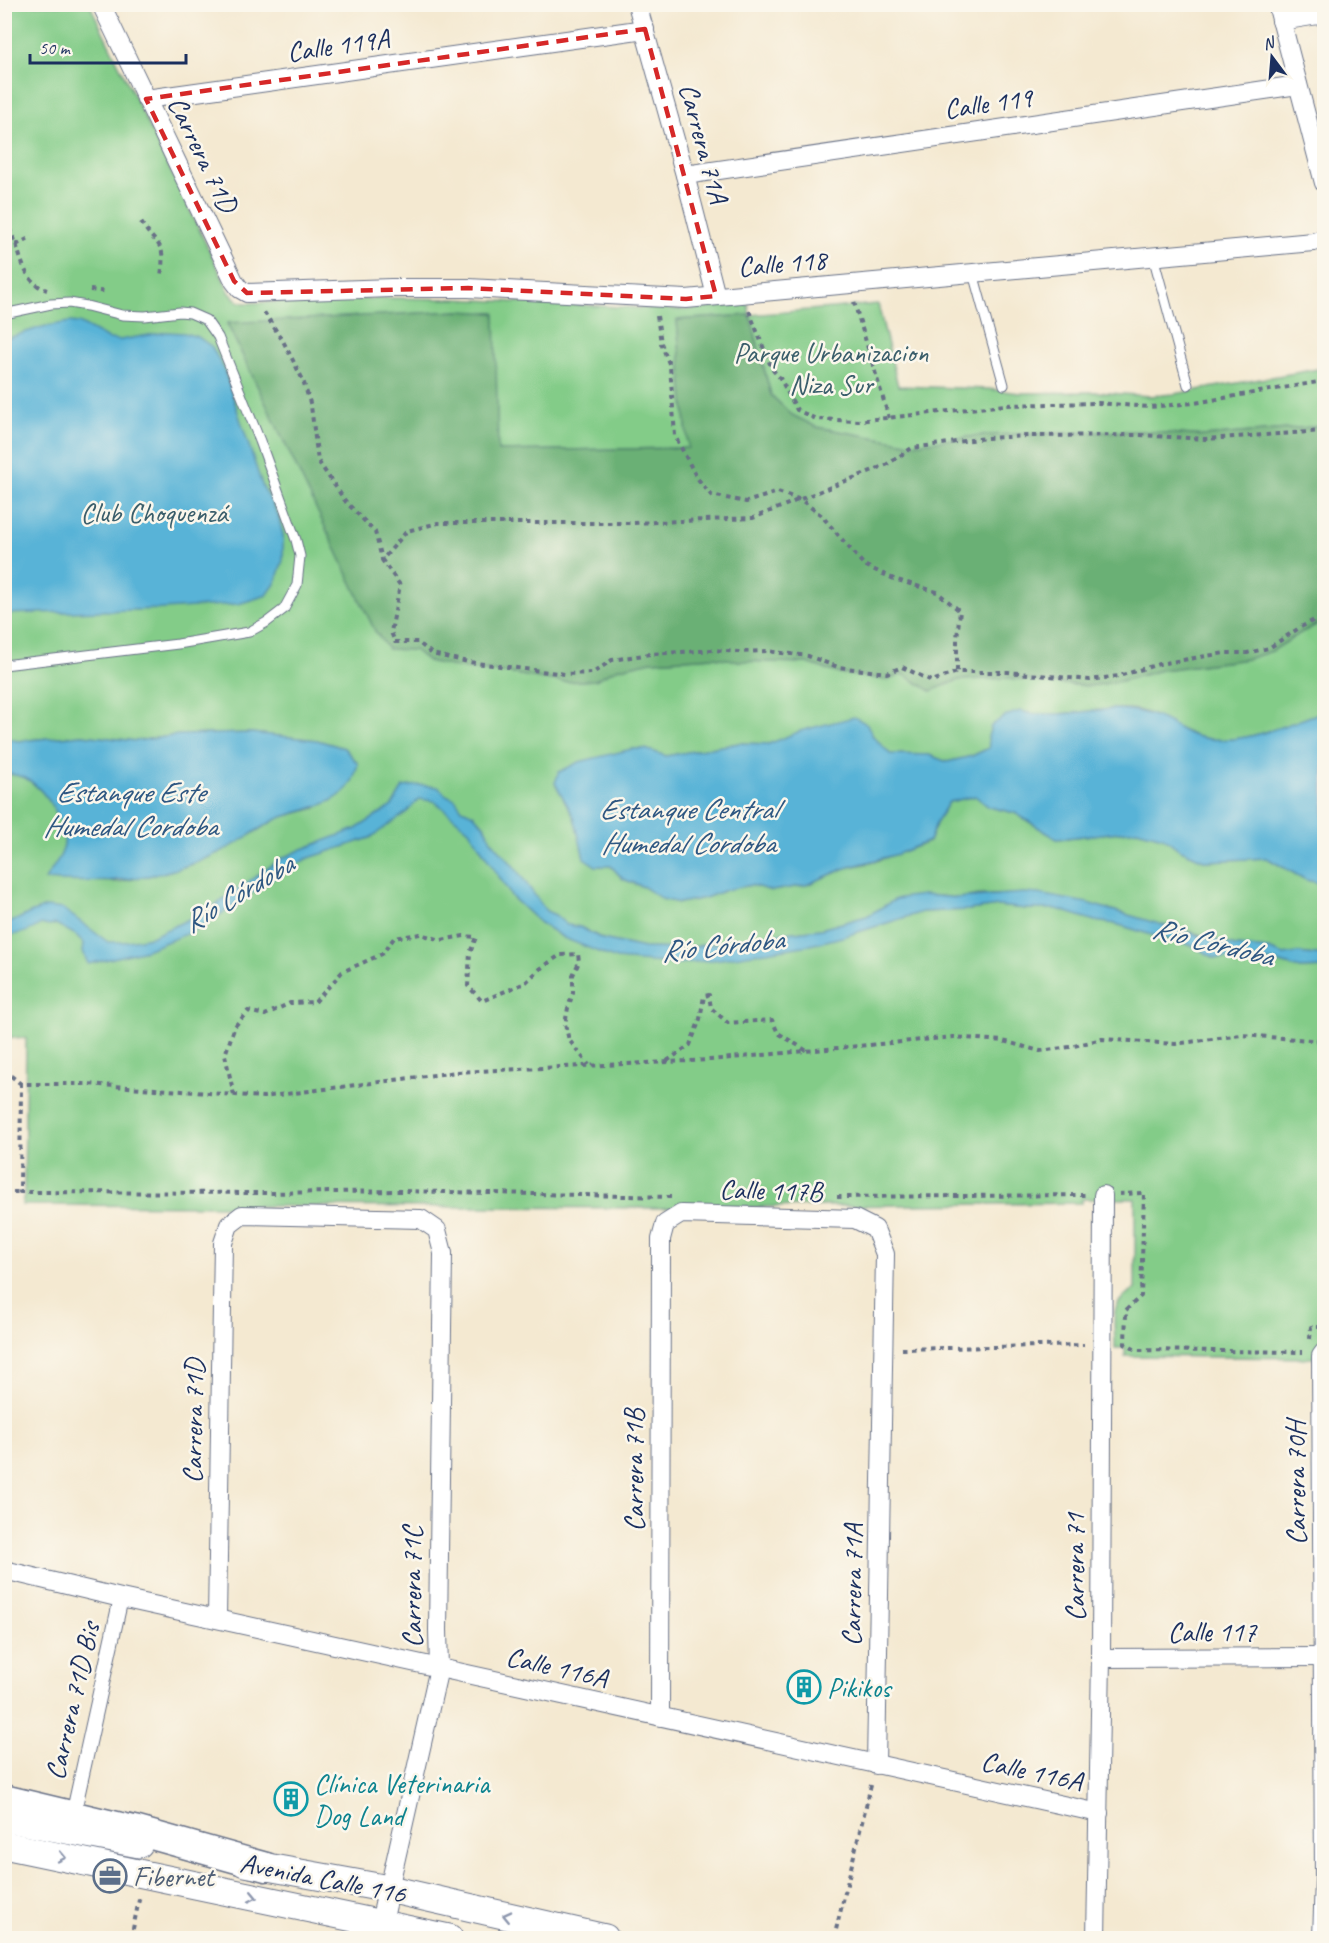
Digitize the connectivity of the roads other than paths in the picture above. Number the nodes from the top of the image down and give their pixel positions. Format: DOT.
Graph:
graph roads {
  1 [pos="101,4"];
  2 [pos="637,4"];
  3 [pos="1279,13"];
  4 [pos="1324,14"];
  5 [pos="645,29"];
  6 [pos="1298,85"];
  7 [pos="146,99"];
  8 [pos="685,175"];
  9 [pos="1324,183"];
  10 [pos="1324,239"];
  11 [pos="1153,256"];
  12 [pos="973,273"];
  13 [pos="244,292"];
  14 [pos="716,296"];
  15 [pos="4,315"];
  16 [pos="1004,385"];
  17 [pos="1188,385"];
  18 [pos="4,665"];
  19 [pos="1103,1196"];
  20 [pos="665,1224"];
  21 [pos="875,1229"];
  22 [pos="437,1230"];
  23 [pos="1324,1352"];
  24 [pos="4,1570"];
  25 [pos="121,1598"];
  26 [pos="217,1619"];
  27 [pos="1323,1657"];
  28 [pos="1101,1658"];
  29 [pos="439,1668"];
  30 [pos="660,1717"];
  31 [pos="876,1765"];
  32 [pos="4,1799"];
  33 [pos="1099,1814"];
  34 [pos="73,1815"];
  35 [pos="4,1818"];
  36 [pos="4,1845"];
  37 [pos="266,1867"];
  38 [pos="1324,1878"];
  39 [pos="389,1889"];
  40 [pos="380,1931"];
  41 [pos="449,1938"];
  42 [pos="605,1938"];
  43 [pos="1096,1938"];
  44 [pos="1322,1938"];
  1 -- 7 [label="street, Carrera 71D"];
  2 -- 5 [label="street, Carrera 71A"];
  3 -- 4 [label="street"];
  3 -- 6 [label="street"];
  5 -- 7 [label="street, Calle 119A"];
  5 -- 8 [label="street, Carrera 71A"];
  6 -- 8 [label="street, Calle 119"];
  6 -- 9 [label="street"];
  7 -- 13 [label="street, Carrera 71D"];
  8 -- 14 [label="street, Carrera 71A"];
  10 -- 11 [label="street, Calle 118"];
  11 -- 12 [label="street, Calle 118"];
  11 -- 17 [label="lane"];
  12 -- 14 [label="street, Calle 118"];
  12 -- 16 [label="lane"];
  13 -- 14 [label="street, Calle 118"];
  15 -- 18 [label="lane"];
  19 -- 28 [label="street, Carrera 71"];
  20 -- 21 [label="street, Calle 117B"];
  20 -- 30 [label="street, Carrera 71B"];
  21 -- 31 [label="street, Carrera 71A"];
  22 -- 26 [label="street, Carrera 71D"];
  22 -- 29 [label="street, Carrera 71C"];
  23 -- 27 [label="street, Carrera 70H"];
  24 -- 25 [label="street, Calle 116A"];
  25 -- 26 [label="street, Calle 116A"];
  25 -- 34 [label="street, Carrera 71D Bis"];
  26 -- 29 [label="street, Calle 116A"];
  27 -- 28 [label="street, Calle 117"];
  27 -- 38 [label="street, Carrera 70H"];
  28 -- 33 [label="street, Carrera 71"];
  29 -- 30 [label="street, Calle 116A"];
  29 -- 39 [label="street, Carrera 71C"];
  30 -- 31 [label="street, Calle 116A"];
  31 -- 33 [label="street, Calle 116A"];
  32 -- 34 [label="highway"];
  33 -- 43 [label="street, Carrera 71"];
  34 -- 37 [label="highway"];
  35 -- 37 [label="main road, Avenida Calle 116"];
  36 -- 40 [label="main road, Avenida Calle 116, one-way"];
  37 -- 39 [label="main road, Avenida Calle 116"];
  38 -- 44 [label="street, Carrera 70H"];
  39 -- 40 [label="street, Carrera 71C"];
  42 -- 39 [label="main road, Avenida Calle 116, one-way"];
  40 -- 41 [label="main road, Avenida Calle 116"];
}
